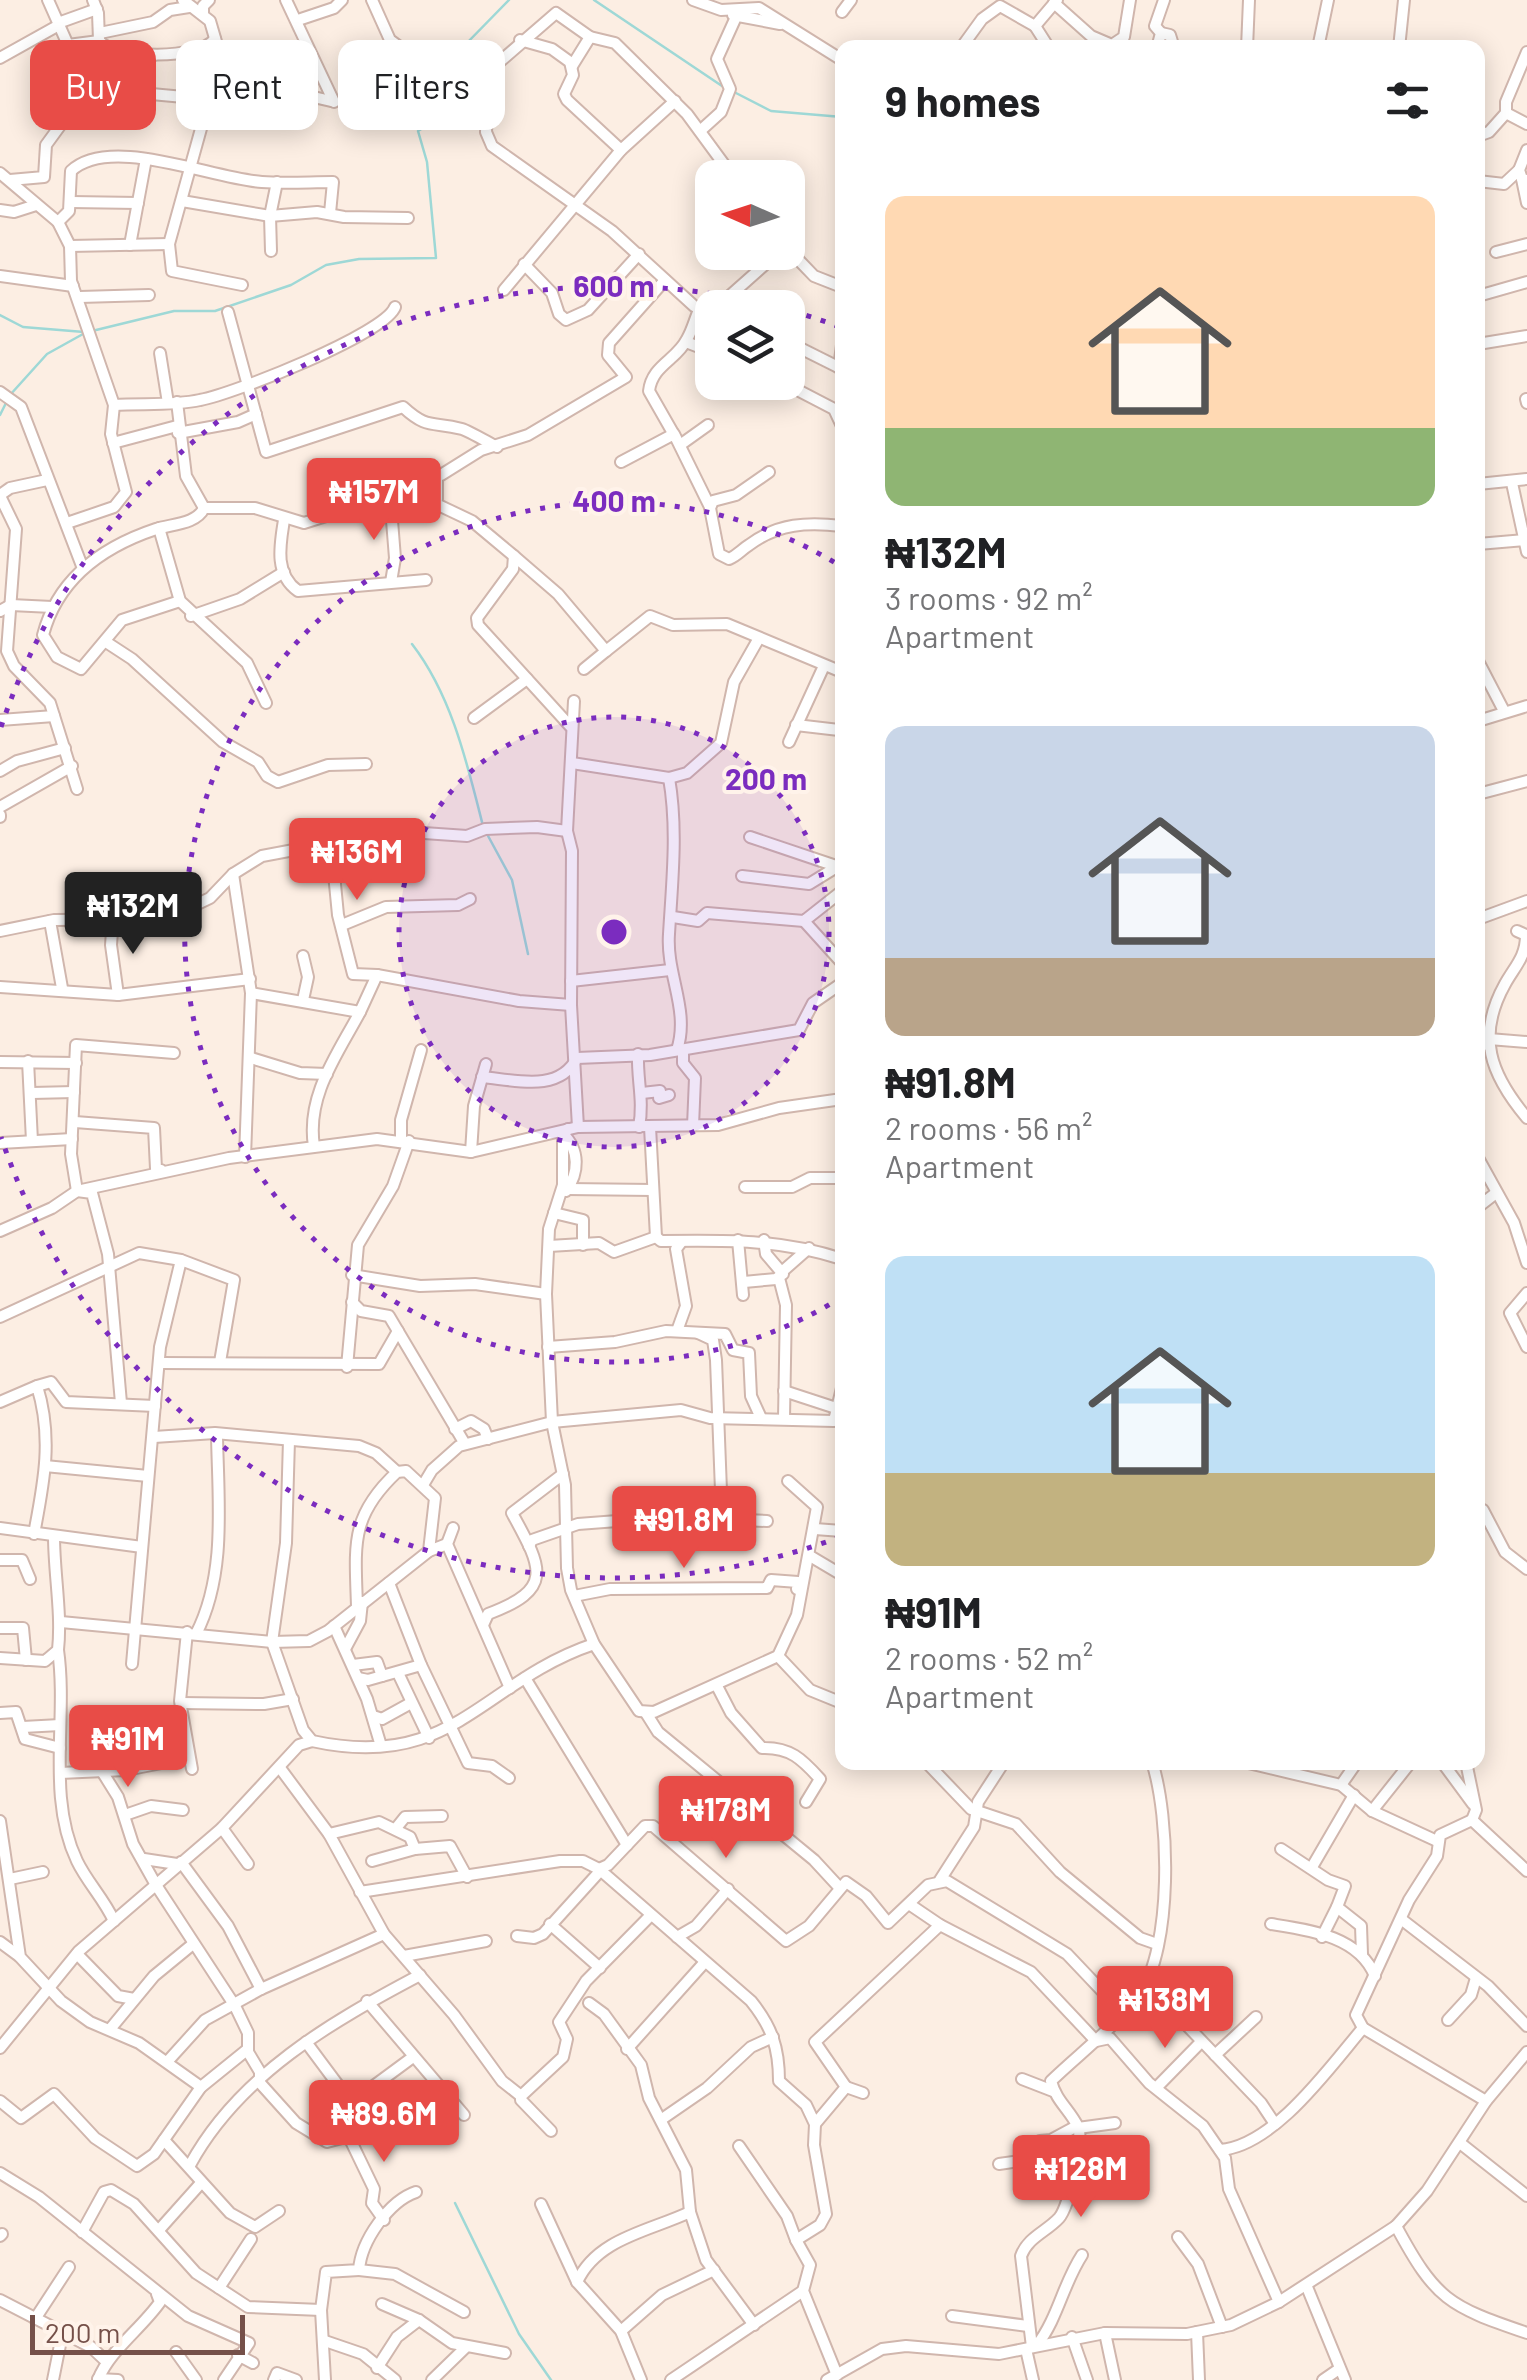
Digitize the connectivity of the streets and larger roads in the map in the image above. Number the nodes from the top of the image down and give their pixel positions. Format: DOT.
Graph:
graph roads {
  1 [pos="48,0"];
  2 [pos="209,0"];
  3 [pos="286,0"];
  4 [pos="342,0"];
  5 [pos="372,0"];
  6 [pos="693,0"];
  7 [pos="851,0"];
  8 [pos="1130,0"];
  9 [pos="1164,0"];
  10 [pos="1249,0"];
  11 [pos="1328,0"];
  12 [pos="1404,0"];
  13 [pos="1055,2"];
  14 [pos="95,3"];
  15 [pos="186,4"];
  16 [pos="762,4"];
  17 [pos="722,10"];
  18 [pos="842,12"];
  19 [pos="203,16"];
  20 [pos="736,17"];
  21 [pos="298,20"];
  22 [pos="58,24"];
  23 [pos="780,24"];
  24 [pos="1036,26"];
  25 [pos="1161,33"];
  26 [pos="100,37"];
  27 [pos="590,37"];
  28 [pos="215,39"];
  29 [pos="66,40"];
  30 [pos="88,40"];
  31 [pos="307,40"];
  32 [pos="390,40"];
  33 [pos="520,40"];
  34 [pos="967,40"];
  35 [pos="1044,40"];
  36 [pos="1100,40"];
  37 [pos="1120,40"];
  38 [pos="1159,40"];
  39 [pos="1172,40"];
  40 [pos="1247,40"];
  41 [pos="1320,40"];
  42 [pos="1401,40"];
  43 [pos="1527,52"];
  44 [pos="505,55"];
  45 [pos="835,56"];
  46 [pos="0,58"];
  47 [pos="572,66"];
  48 [pos="1525,66"];
  49 [pos="318,67"];
  50 [pos="318,98"];
  51 [pos="675,101"];
  52 [pos="1506,113"];
  53 [pos="1527,124"];
  54 [pos="57,130"];
  55 [pos="200,130"];
  56 [pos="488,130"];
  57 [pos="700,130"];
  58 [pos="1485,133"];
  59 [pos="622,150"];
  60 [pos="1527,150"];
  61 [pos="146,159"];
  62 [pos="721,160"];
  63 [pos="188,166"];
  64 [pos="5,176"];
  65 [pos="1523,176"];
  66 [pos="1485,181"];
  67 [pos="277,182"];
  68 [pos="182,201"];
  69 [pos="71,202"];
  70 [pos="138,203"];
  71 [pos="1527,203"];
  72 [pos="36,205"];
  73 [pos="576,206"];
  74 [pos="0,210"];
  75 [pos="330,213"];
  76 [pos="270,216"];
  77 [pos="408,218"];
  78 [pos="58,222"];
  79 [pos="170,244"];
  80 [pos="1527,244"];
  81 [pos="130,245"];
  82 [pos="70,246"];
  83 [pos="271,251"];
  84 [pos="1496,252"];
  85 [pos="639,254"];
  86 [pos="524,264"];
  87 [pos="805,267"];
  88 [pos="758,270"];
  89 [pos="0,276"];
  90 [pos="664,280"];
  91 [pos="1527,282"];
  92 [pos="835,284"];
  93 [pos="242,285"];
  94 [pos="73,286"];
  95 [pos="504,290"];
  96 [pos="734,290"];
  97 [pos="1485,294"];
  98 [pos="149,295"];
  99 [pos="80,297"];
  100 [pos="695,300"];
  101 [pos="395,308"];
  102 [pos="228,312"];
  103 [pos="695,330"];
  104 [pos="1526,338"];
  105 [pos="686,342"];
  106 [pos="1485,343"];
  107 [pos="695,345"];
  108 [pos="805,350"];
  109 [pos="160,352"];
  110 [pos="835,365"];
  111 [pos="248,387"];
  112 [pos="0,392"];
  113 [pos="805,394"];
  114 [pos="173,403"];
  115 [pos="114,405"];
  116 [pos="835,412"];
  117 [pos="256,414"];
  118 [pos="708,425"];
  119 [pos="178,429"];
  120 [pos="673,433"];
  121 [pos="113,443"];
  122 [pos="680,445"];
  123 [pos="498,448"];
  124 [pos="622,462"];
  125 [pos="768,472"];
  126 [pos="437,474"];
  127 [pos="408,477"];
  128 [pos="1527,478"];
  129 [pos="48,480"];
  130 [pos="1512,483"];
  131 [pos="1485,484"];
  132 [pos="0,496"];
  133 [pos="432,502"];
  134 [pos="204,508"];
  135 [pos="391,508"];
  136 [pos="710,508"];
  137 [pos="835,518"];
  138 [pos="284,520"];
  139 [pos="67,523"];
  140 [pos="829,524"];
  141 [pos="835,525"];
  142 [pos="159,528"];
  143 [pos="1485,544"];
  144 [pos="1526,546"];
  145 [pos="514,556"];
  146 [pos="82,566"];
  147 [pos="284,572"];
  148 [pos="426,580"];
  149 [pos="391,582"];
  150 [pos="180,601"];
  151 [pos="52,607"];
  152 [pos="5,608"];
  153 [pos="191,616"];
  154 [pos="760,638"];
  155 [pos="106,642"];
  156 [pos="606,651"];
  157 [pos="823,668"];
  158 [pos="584,669"];
  159 [pos="835,671"];
  160 [pos="1485,674"];
  161 [pos="528,679"];
  162 [pos="574,701"];
  163 [pos="266,703"];
  164 [pos="1527,706"];
  165 [pos="1504,711"];
  166 [pos="54,716"];
  167 [pos="474,718"];
  168 [pos="1485,718"];
  169 [pos="0,720"];
  170 [pos="570,726"];
  171 [pos="796,726"];
  172 [pos="835,730"];
  173 [pos="790,742"];
  174 [pos="65,748"];
  175 [pos="572,763"];
  176 [pos="366,764"];
  177 [pos="72,766"];
  178 [pos="0,771"];
  179 [pos="669,778"];
  180 [pos="1527,781"];
  181 [pos="77,789"];
  182 [pos="1485,792"];
  183 [pos="1,809"];
  184 [pos="567,831"];
  185 [pos="750,837"];
  186 [pos="332,844"];
  187 [pos="835,866"];
  188 [pos="835,870"];
  189 [pos="233,874"];
  190 [pos="742,876"];
  191 [pos="835,897"];
  192 [pos="470,899"];
  193 [pos="1527,902"];
  194 [pos="673,917"];
  195 [pos="1485,917"];
  196 [pos="113,918"];
  197 [pos="50,920"];
  198 [pos="804,921"];
  199 [pos="342,924"];
  200 [pos="0,931"];
  201 [pos="1524,934"];
  202 [pos="835,954"];
  203 [pos="303,956"];
  204 [pos="670,970"];
  205 [pos="378,975"];
  206 [pos="250,979"];
  207 [pos="571,981"];
  208 [pos="0,987"];
  209 [pos="62,988"];
  210 [pos="835,988"];
  211 [pos="251,993"];
  212 [pos="118,995"];
  213 [pos="303,1000"];
  214 [pos="572,1005"];
  215 [pos="360,1012"];
  216 [pos="1489,1040"];
  217 [pos="1527,1042"];
  218 [pos="1485,1044"];
  219 [pos="422,1050"];
  220 [pos="680,1050"];
  221 [pos="174,1054"];
  222 [pos="638,1054"];
  223 [pos="252,1058"];
  224 [pos="577,1058"];
  225 [pos="28,1061"];
  226 [pos="0,1062"];
  227 [pos="76,1062"];
  228 [pos="486,1064"];
  229 [pos="327,1074"];
  230 [pos="482,1077"];
  231 [pos="32,1092"];
  232 [pos="74,1092"];
  233 [pos="642,1093"];
  234 [pos="669,1095"];
  235 [pos="835,1100"];
  236 [pos="1527,1118"];
  237 [pos="74,1122"];
  238 [pos="644,1126"];
  239 [pos="693,1126"];
  240 [pos="570,1130"];
  241 [pos="72,1139"];
  242 [pos="32,1141"];
  243 [pos="405,1141"];
  244 [pos="0,1142"];
  245 [pos="314,1146"];
  246 [pos="471,1152"];
  247 [pos="245,1158"];
  248 [pos="161,1170"];
  249 [pos="1485,1172"];
  250 [pos="835,1178"];
  251 [pos="745,1187"];
  252 [pos="567,1190"];
  253 [pos="654,1190"];
  254 [pos="77,1191"];
  255 [pos="1496,1193"];
  256 [pos="1485,1202"];
  257 [pos="555,1210"];
  258 [pos="0,1231"];
  259 [pos="656,1237"];
  260 [pos="738,1240"];
  261 [pos="764,1240"];
  262 [pos="682,1241"];
  263 [pos="787,1242"];
  264 [pos="583,1245"];
  265 [pos="549,1246"];
  266 [pos="808,1248"];
  267 [pos="835,1257"];
  268 [pos="181,1260"];
  269 [pos="1527,1263"];
  270 [pos="107,1266"];
  271 [pos="352,1274"];
  272 [pos="782,1274"];
  273 [pos="744,1282"];
  274 [pos="1527,1293"];
  275 [pos="546,1294"];
  276 [pos="742,1295"];
  277 [pos="352,1302"];
  278 [pos="0,1317"];
  279 [pos="683,1330"];
  280 [pos="398,1331"];
  281 [pos="548,1347"];
  282 [pos="1527,1347"];
  283 [pos="220,1362"];
  284 [pos="161,1363"];
  285 [pos="347,1366"];
  286 [pos="37,1386"];
  287 [pos="784,1390"];
  288 [pos="752,1396"];
  289 [pos="738,1399"];
  290 [pos="0,1402"];
  291 [pos="122,1403"];
  292 [pos="155,1406"];
  293 [pos="835,1408"];
  294 [pos="835,1415"];
  295 [pos="717,1418"];
  296 [pos="761,1418"];
  297 [pos="784,1418"];
  298 [pos="552,1422"];
  299 [pos="455,1429"];
  300 [pos="218,1435"];
  301 [pos="154,1437"];
  302 [pos="289,1440"];
  303 [pos="488,1440"];
  304 [pos="465,1444"];
  305 [pos="45,1466"];
  306 [pos="397,1472"];
  307 [pos="563,1474"];
  308 [pos="148,1476"];
  309 [pos="788,1481"];
  310 [pos="424,1484"];
  311 [pos="1485,1514"];
  312 [pos="722,1517"];
  313 [pos="767,1521"];
  314 [pos="567,1526"];
  315 [pos="0,1528"];
  316 [pos="452,1528"];
  317 [pos="815,1529"];
  318 [pos="835,1530"];
  319 [pos="34,1534"];
  320 [pos="54,1536"];
  321 [pos="447,1544"];
  322 [pos="142,1546"];
  323 [pos="528,1546"];
  324 [pos="430,1551"];
  325 [pos="810,1556"];
  326 [pos="0,1560"];
  327 [pos="1527,1569"];
  328 [pos="835,1571"];
  329 [pos="30,1579"];
  330 [pos="389,1583"];
  331 [pos="574,1596"];
  332 [pos="800,1597"];
  333 [pos="360,1604"];
  334 [pos="61,1622"];
  335 [pos="483,1625"];
  336 [pos="334,1626"];
  337 [pos="0,1628"];
  338 [pos="135,1628"];
  339 [pos="192,1633"];
  340 [pos="272,1642"];
  341 [pos="594,1644"];
  342 [pos="346,1649"];
  343 [pos="58,1650"];
  344 [pos="778,1656"];
  345 [pos="0,1658"];
  346 [pos="26,1660"];
  347 [pos="132,1664"];
  348 [pos="352,1665"];
  349 [pos="420,1665"];
  350 [pos="398,1674"];
  351 [pos="382,1676"];
  352 [pos="358,1678"];
  353 [pos="526,1678"];
  354 [pos="717,1686"];
  355 [pos="510,1688"];
  356 [pos="294,1699"];
  357 [pos="835,1700"];
  358 [pos="182,1702"];
  359 [pos="411,1703"];
  360 [pos="0,1713"];
  361 [pos="646,1713"];
  362 [pos="372,1716"];
  363 [pos="60,1725"];
  364 [pos="23,1727"];
  365 [pos="452,1727"];
  366 [pos="428,1738"];
  367 [pos="312,1741"];
  368 [pos="380,1746"];
  369 [pos="60,1748"];
  370 [pos="280,1768"];
  371 [pos="934,1770"];
  372 [pos="999,1770"];
  373 [pos="1154,1770"];
  374 [pos="1288,1770"];
  375 [pos="1351,1770"];
  376 [pos="1405,1770"];
  377 [pos="1447,1770"];
  378 [pos="1467,1770"];
  379 [pos="60,1773"];
  380 [pos="103,1773"];
  381 [pos="510,1778"];
  382 [pos="1341,1785"];
  383 [pos="1354,1795"];
  384 [pos="806,1802"];
  385 [pos="182,1810"];
  386 [pos="1372,1811"];
  387 [pos="980,1812"];
  388 [pos="124,1815"];
  389 [pos="1474,1815"];
  390 [pos="442,1816"];
  391 [pos="0,1821"];
  392 [pos="398,1827"];
  393 [pos="222,1828"];
  394 [pos="328,1834"];
  395 [pos="1437,1841"];
  396 [pos="627,1846"];
  397 [pos="415,1849"];
  398 [pos="1280,1849"];
  399 [pos="144,1858"];
  400 [pos="372,1861"];
  401 [pos="179,1863"];
  402 [pos="248,1864"];
  403 [pos="1312,1867"];
  404 [pos="600,1869"];
  405 [pos="1527,1871"];
  406 [pos="44,1872"];
  407 [pos="467,1877"];
  408 [pos="10,1879"];
  409 [pos="940,1880"];
  410 [pos="156,1885"];
  411 [pos="838,1886"];
  412 [pos="728,1889"];
  413 [pos="360,1892"];
  414 [pos="909,1904"];
  415 [pos="1337,1906"];
  416 [pos="650,1916"];
  417 [pos="1401,1919"];
  418 [pos="114,1921"];
  419 [pos="550,1924"];
  420 [pos="1272,1924"];
  421 [pos="940,1926"];
  422 [pos="384,1934"];
  423 [pos="517,1936"];
  424 [pos="677,1938"];
  425 [pos="1322,1938"];
  426 [pos="486,1941"];
  427 [pos="0,1942"];
  428 [pos="193,1944"];
  429 [pos="1157,1944"];
  430 [pos="77,1954"];
  431 [pos="1362,1954"];
  432 [pos="404,1956"];
  433 [pos="20,1957"];
  434 [pos="704,1963"];
  435 [pos="600,1968"];
  436 [pos="420,1975"];
  437 [pos="1375,1976"];
  438 [pos="1476,1978"];
  439 [pos="261,1989"];
  440 [pos="48,1990"];
  441 [pos="134,1998"];
  442 [pos="367,2001"];
  443 [pos="590,2003"];
  444 [pos="235,2006"];
  445 [pos="1122,2012"];
  446 [pos="1174,2013"];
  447 [pos="1256,2017"];
  448 [pos="1448,2020"];
  449 [pos="1527,2026"];
  450 [pos="111,2028"];
  451 [pos="1363,2028"];
  452 [pos="773,2037"];
  453 [pos="1096,2041"];
  454 [pos="306,2042"];
  455 [pos="1200,2043"];
  456 [pos="0,2048"];
  457 [pos="248,2049"];
  458 [pos="626,2049"];
  459 [pos="1527,2052"];
  460 [pos="1215,2055"];
  461 [pos="413,2058"];
  462 [pos="167,2062"];
  463 [pos="261,2078"];
  464 [pos="1022,2080"];
  465 [pos="201,2087"];
  466 [pos="846,2087"];
  467 [pos="1156,2088"];
  468 [pos="1053,2090"];
  469 [pos="863,2093"];
  470 [pos="522,2096"];
  471 [pos="0,2101"];
  472 [pos="1486,2101"];
  473 [pos="352,2102"];
  474 [pos="464,2115"];
  475 [pos="662,2119"];
  476 [pos="404,2121"];
  477 [pos="815,2124"];
  478 [pos="1115,2124"];
  479 [pos="1275,2124"];
  480 [pos="1078,2127"];
  481 [pos="370,2128"];
  482 [pos="550,2131"];
  483 [pos="348,2135"];
  484 [pos="164,2140"];
  485 [pos="1460,2143"];
  486 [pos="739,2146"];
  487 [pos="1220,2150"];
  488 [pos="999,2164"];
  489 [pos="190,2166"];
  490 [pos="0,2173"];
  491 [pos="201,2184"];
  492 [pos="1525,2191"];
  493 [pos="416,2192"];
  494 [pos="541,2204"];
  495 [pos="279,2212"];
  496 [pos="690,2212"];
  497 [pos="384,2220"];
  498 [pos="1396,2226"];
  499 [pos="159,2230"];
  500 [pos="82,2232"];
  501 [pos="1178,2237"];
  502 [pos="251,2238"];
  503 [pos="796,2240"];
  504 [pos="1082,2255"];
  505 [pos="69,2266"];
  506 [pos="359,2270"];
  507 [pos="714,2270"];
  508 [pos="578,2282"];
  509 [pos="1307,2287"];
  510 [pos="220,2288"];
  511 [pos="803,2291"];
  512 [pos="158,2294"];
  513 [pos="0,2300"];
  514 [pos="1279,2302"];
  515 [pos="382,2304"];
  516 [pos="321,2310"];
  517 [pos="464,2312"];
  518 [pos="952,2316"];
  519 [pos="35,2319"];
  520 [pos="419,2320"];
  521 [pos="754,2325"];
  522 [pos="1028,2326"];
  523 [pos="1222,2327"];
  524 [pos="621,2331"];
  525 [pos="1197,2332"];
  526 [pos="1104,2333"];
  527 [pos="1527,2333"];
  528 [pos="62,2335"];
  529 [pos="1072,2337"];
  530 [pos="325,2341"];
  531 [pos="1032,2347"];
  532 [pos="466,2348"];
  533 [pos="176,2352"];
  534 [pos="505,2353"];
  535 [pos="238,2355"];
  536 [pos="107,2362"];
  537 [pos="253,2363"];
  538 [pos="377,2368"];
  539 [pos="1342,2374"];
  540 [pos="193,2375"];
  541 [pos="832,2377"];
  542 [pos="1112,2378"];
  543 [pos="53,2380"];
  544 [pos="98,2380"];
  545 [pos="118,2380"];
  546 [pos="182,2380"];
  547 [pos="224,2380"];
  548 [pos="274,2380"];
  549 [pos="296,2380"];
  550 [pos="325,2380"];
  551 [pos="395,2380"];
  552 [pos="432,2380"];
  553 [pos="641,2380"];
  554 [pos="671,2380"];
  555 [pos="1033,2380"];
  556 [pos="1087,2380"];
  557 [pos="1199,2380"];
  558 [pos="1323,2380"];
  1 -- 22 [label="street"];
  2 -- 19 [label="street"];
  3 -- 21 [label="street"];
  4 -- 21 [label="street"];
  5 -- 32 [label="street"];
  6 -- 17 [label="street"];
  7 -- 18 [label="street"];
  8 -- 37 [label="street"];
  9 -- 25 [label="street"];
  10 -- 40 [label="street"];
  11 -- 41 [label="street"];
  12 -- 42 [label="street"];
  13 -- 24 [label="street"];
  13 -- 36 [label="street"];
  14 -- 22 [label="street"];
  14 -- 26 [label="street"];
  15 -- 19 [label="street"];
  15 -- 26 [label="street"];
  16 -- 17 [label="street"];
  16 -- 23 [label="street"];
  17 -- 20 [label="street"];
  19 -- 28 [label="street"];
  20 -- 23 [label="street"];
  20 -- 57 [label="street"];
  21 -- 31 [label="street"];
  22 -- 29 [label="street"];
  22 -- 46 [label="street"];
  23 -- 45 [label="street"];
  24 -- 34 [label="street"];
  24 -- 35 [label="street"];
  25 -- 38 [label="street"];
  25 -- 39 [label="street"];
  26 -- 28 [label="street"];
  26 -- 30 [label="street"];
  27 -- 33 [label="street"];
  27 -- 47 [label="street"];
  27 -- 51 [label="street"];
  33 -- 44 [label="street"];
  33 -- 47 [label="street"];
  43 -- 48 [label="street"];
  47 -- 59 [label="street"];
  48 -- 52 [label="street"];
  49 -- 50 [label="street"];
  51 -- 57 [label="street"];
  51 -- 59 [label="street"];
  52 -- 53 [label="street"];
  52 -- 58 [label="street"];
  54 -- 64 [label="street"];
  55 -- 63 [label="street"];
  56 -- 73 [label="street"];
  57 -- 62 [label="street"];
  59 -- 73 [label="street"];
  60 -- 65 [label="street"];
  61 -- 63 [label="street"];
  61 -- 69 [label="street"];
  61 -- 70 [label="street"];
  63 -- 67 [label="street"];
  63 -- 68 [label="street"];
  64 -- 72 [label="street"];
  65 -- 66 [label="street"];
  65 -- 71 [label="street"];
  67 -- 75 [label="street"];
  67 -- 76 [label="street"];
  68 -- 76 [label="street"];
  68 -- 79 [label="street"];
  69 -- 70 [label="street"];
  69 -- 78 [label="street"];
  70 -- 81 [label="street"];
  72 -- 74 [label="street"];
  72 -- 78 [label="street"];
  73 -- 85 [label="street"];
  73 -- 86 [label="street"];
  75 -- 76 [label="street"];
  75 -- 77 [label="street"];
  76 -- 83 [label="street"];
  78 -- 82 [label="street"];
  79 -- 81 [label="street"];
  79 -- 93 [label="street"];
  80 -- 84 [label="street"];
  81 -- 82 [label="street"];
  82 -- 94 [label="street"];
  85 -- 86 [label="street"];
  85 -- 90 [label="street"];
  86 -- 95 [label="street"];
  87 -- 92 [label="street"];
  88 -- 96 [label="street"];
  89 -- 94 [label="street"];
  90 -- 100 [label="street"];
  90 -- 123 [label="street"];
  91 -- 97 [label="street"];
  94 -- 99 [label="street"];
  98 -- 99 [label="street"];
  99 -- 115 [label="street"];
  101 -- 111 [label="street"];
  102 -- 111 [label="street"];
  103 -- 105 [label="street"];
  104 -- 106 [label="street"];
  105 -- 107 [label="street"];
  105 -- 120 [label="street"];
  108 -- 110 [label="street"];
  109 -- 114 [label="street"];
  111 -- 114 [label="street"];
  111 -- 117 [label="street"];
  112 -- 129 [label="street"];
  113 -- 116 [label="street"];
  114 -- 115 [label="street"];
  114 -- 119 [label="street"];
  115 -- 121 [label="street"];
  117 -- 119 [label="street"];
  117 -- 123 [label="street"];
  118 -- 122 [label="street"];
  119 -- 121 [label="street"];
  119 -- 134 [label="street"];
  120 -- 122 [label="street"];
  120 -- 124 [label="street"];
  121 -- 139 [label="street"];
  122 -- 136 [label="street"];
  123 -- 126 [label="street"];
  125 -- 136 [label="street"];
  126 -- 127 [label="street"];
  126 -- 133 [label="street"];
  128 -- 130 [label="street"];
  129 -- 132 [label="street"];
  129 -- 139 [label="street"];
  130 -- 131 [label="street"];
  130 -- 144 [label="street"];
  132 -- 152 [label="street"];
  133 -- 135 [label="street"];
  133 -- 145 [label="street"];
  134 -- 138 [label="street"];
  134 -- 142 [label="street"];
  135 -- 138 [label="street"];
  135 -- 149 [label="street"];
  136 -- 140 [label="street"];
  137 -- 140 [label="street"];
  138 -- 147 [label="street"];
  139 -- 146 [label="street"];
  140 -- 141 [label="street"];
  142 -- 146 [label="street"];
  142 -- 150 [label="street"];
  143 -- 144 [label="street"];
  145 -- 156 [label="street"];
  145 -- 161 [label="street"];
  146 -- 151 [label="street"];
  147 -- 149 [label="street"];
  147 -- 153 [label="street"];
  148 -- 149 [label="street"];
  150 -- 153 [label="street"];
  150 -- 155 [label="street"];
  151 -- 152 [label="street"];
  151 -- 155 [label="street"];
  152 -- 166 [label="street"];
  153 -- 163 [label="street"];
  154 -- 156 [label="street"];
  154 -- 157 [label="street"];
  154 -- 179 [label="street"];
  155 -- 176 [label="street"];
  156 -- 158 [label="street"];
  157 -- 159 [label="street"];
  157 -- 171 [label="street"];
  160 -- 165 [label="street"];
  161 -- 167 [label="street"];
  161 -- 170 [label="street"];
  162 -- 175 [label="street"];
  164 -- 165 [label="street"];
  165 -- 168 [label="street"];
  166 -- 169 [label="street"];
  166 -- 174 [label="street"];
  171 -- 172 [label="street"];
  171 -- 173 [label="street"];
  174 -- 177 [label="street"];
  174 -- 178 [label="street"];
  175 -- 179 [label="street"];
  175 -- 184 [label="street"];
  177 -- 181 [label="street"];
  177 -- 183 [label="street"];
  179 -- 194 [label="street"];
  180 -- 182 [label="street"];
  184 -- 186 [label="street"];
  184 -- 207 [label="street"];
  185 -- 187 [label="street"];
  186 -- 189 [label="street"];
  186 -- 199 [label="street"];
  188 -- 190 [label="street"];
  189 -- 196 [label="street"];
  189 -- 206 [label="street"];
  191 -- 198 [label="street"];
  192 -- 199 [label="street"];
  193 -- 195 [label="street"];
  194 -- 198 [label="street"];
  194 -- 204 [label="street"];
  196 -- 197 [label="street"];
  196 -- 212 [label="street"];
  197 -- 200 [label="street"];
  197 -- 209 [label="street"];
  198 -- 202 [label="street"];
  199 -- 205 [label="street"];
  201 -- 216 [label="street"];
  203 -- 213 [label="street"];
  204 -- 207 [label="street"];
  204 -- 220 [label="street"];
  205 -- 214 [label="street"];
  205 -- 215 [label="street"];
  206 -- 211 [label="street"];
  206 -- 212 [label="street"];
  207 -- 214 [label="street"];
  208 -- 209 [label="street"];
  209 -- 212 [label="street"];
  210 -- 220 [label="street"];
  211 -- 213 [label="street"];
  211 -- 223 [label="street"];
  213 -- 215 [label="street"];
  214 -- 224 [label="street"];
  215 -- 229 [label="street"];
  216 -- 217 [label="street"];
  216 -- 218 [label="street"];
  216 -- 236 [label="street"];
  219 -- 243 [label="street"];
  220 -- 222 [label="street"];
  220 -- 239 [label="street"];
  221 -- 227 [label="street"];
  222 -- 224 [label="street"];
  222 -- 233 [label="street"];
  223 -- 229 [label="street"];
  223 -- 247 [label="street"];
  224 -- 230 [label="street"];
  224 -- 240 [label="street"];
  225 -- 226 [label="street"];
  225 -- 227 [label="street"];
  225 -- 231 [label="street"];
  227 -- 232 [label="street"];
  228 -- 230 [label="street"];
  229 -- 245 [label="street"];
  230 -- 246 [label="street"];
  231 -- 232 [label="street"];
  231 -- 242 [label="street"];
  232 -- 237 [label="street"];
  233 -- 234 [label="street"];
  233 -- 238 [label="street"];
  235 -- 239 [label="street"];
  237 -- 241 [label="street"];
  237 -- 248 [label="street"];
  238 -- 239 [label="street"];
  238 -- 240 [label="street"];
  238 -- 253 [label="street"];
  240 -- 246 [label="street"];
  240 -- 252 [label="street"];
  240 -- 257 [label="street"];
  241 -- 242 [label="street"];
  241 -- 254 [label="street"];
  242 -- 244 [label="street"];
  243 -- 245 [label="street"];
  243 -- 246 [label="street"];
  243 -- 271 [label="street"];
  245 -- 247 [label="street"];
  247 -- 248 [label="street"];
  248 -- 254 [label="street"];
  249 -- 255 [label="street"];
  250 -- 251 [label="street"];
  252 -- 253 [label="street"];
  252 -- 257 [label="street"];
  253 -- 259 [label="street"];
  254 -- 258 [label="street"];
  254 -- 270 [label="street"];
  255 -- 256 [label="street"];
  255 -- 269 [label="street"];
  257 -- 264 [label="street"];
  257 -- 265 [label="street"];
  259 -- 262 [label="street"];
  259 -- 264 [label="street"];
  260 -- 261 [label="street"];
  260 -- 262 [label="street"];
  260 -- 273 [label="street"];
  261 -- 263 [label="street"];
  261 -- 272 [label="street"];
  262 -- 279 [label="street"];
  263 -- 266 [label="street"];
  263 -- 272 [label="street"];
  264 -- 265 [label="street"];
  265 -- 275 [label="street"];
  266 -- 267 [label="street"];
  266 -- 272 [label="street"];
  268 -- 270 [label="street"];
  268 -- 283 [label="street"];
  268 -- 284 [label="street"];
  270 -- 278 [label="street"];
  270 -- 291 [label="street"];
  271 -- 275 [label="street"];
  271 -- 277 [label="street"];
  272 -- 273 [label="street"];
  272 -- 287 [label="street"];
  273 -- 276 [label="street"];
  274 -- 282 [label="street"];
  275 -- 281 [label="street"];
  277 -- 280 [label="street"];
  277 -- 285 [label="street"];
  279 -- 281 [label="street"];
  279 -- 288 [label="street"];
  279 -- 295 [label="street"];
  280 -- 285 [label="street"];
  280 -- 299 [label="street"];
  281 -- 298 [label="street"];
  283 -- 284 [label="street"];
  283 -- 285 [label="street"];
  284 -- 292 [label="street"];
  286 -- 290 [label="street"];
  286 -- 291 [label="street"];
  286 -- 305 [label="street"];
  287 -- 293 [label="street"];
  287 -- 297 [label="street"];
  288 -- 289 [label="street"];
  288 -- 296 [label="street"];
  291 -- 292 [label="street"];
  292 -- 301 [label="street"];
  294 -- 297 [label="street"];
  295 -- 296 [label="street"];
  295 -- 298 [label="street"];
  295 -- 312 [label="street"];
  296 -- 297 [label="street"];
  298 -- 303 [label="street"];
  298 -- 307 [label="street"];
  299 -- 303 [label="street"];
  299 -- 304 [label="street"];
  300 -- 301 [label="street"];
  300 -- 302 [label="street"];
  300 -- 339 [label="street"];
  301 -- 308 [label="street"];
  302 -- 306 [label="street"];
  302 -- 340 [label="street"];
  303 -- 304 [label="street"];
  304 -- 310 [label="street"];
  305 -- 308 [label="street"];
  305 -- 319 [label="street"];
  306 -- 310 [label="street"];
  306 -- 333 [label="street"];
  307 -- 314 [label="street"];
  307 -- 323 [label="street"];
  308 -- 322 [label="street"];
  309 -- 317 [label="street"];
  310 -- 324 [label="street"];
  311 -- 327 [label="street"];
  312 -- 313 [label="street"];
  312 -- 314 [label="street"];
  314 -- 323 [label="street"];
  314 -- 331 [label="street"];
  315 -- 319 [label="street"];
  316 -- 321 [label="street"];
  317 -- 318 [label="street"];
  317 -- 325 [label="street"];
  319 -- 320 [label="street"];
  320 -- 322 [label="street"];
  320 -- 334 [label="street"];
  321 -- 324 [label="street"];
  321 -- 335 [label="street"];
  322 -- 338 [label="street"];
  323 -- 335 [label="street"];
  324 -- 330 [label="street"];
  325 -- 328 [label="street"];
  325 -- 332 [label="street"];
  326 -- 329 [label="street"];
  330 -- 333 [label="street"];
  330 -- 349 [label="street"];
  331 -- 332 [label="street"];
  331 -- 341 [label="street"];
  332 -- 344 [label="street"];
  333 -- 336 [label="street"];
  333 -- 342 [label="street"];
  334 -- 338 [label="street"];
  334 -- 343 [label="street"];
  335 -- 355 [label="street"];
  336 -- 340 [label="street"];
  336 -- 342 [label="street"];
  337 -- 346 [label="street"];
  338 -- 339 [label="street"];
  338 -- 347 [label="street"];
  339 -- 340 [label="street"];
  339 -- 358 [label="street"];
  340 -- 356 [label="street"];
  341 -- 353 [label="street"];
  341 -- 361 [label="street"];
  342 -- 348 [label="street"];
  343 -- 346 [label="street"];
  343 -- 363 [label="street"];
  344 -- 354 [label="street"];
  344 -- 357 [label="street"];
  345 -- 346 [label="street"];
  348 -- 351 [label="street"];
  348 -- 352 [label="street"];
  349 -- 350 [label="street"];
  349 -- 365 [label="street"];
  350 -- 351 [label="street"];
  350 -- 359 [label="street"];
  351 -- 352 [label="street"];
  352 -- 362 [label="street"];
  353 -- 355 [label="street"];
  353 -- 396 [label="street"];
  354 -- 361 [label="street"];
  354 -- 384 [label="street"];
  355 -- 365 [label="street"];
  356 -- 358 [label="street"];
  356 -- 367 [label="street"];
  358 -- 380 [label="street"];
  359 -- 362 [label="street"];
  359 -- 366 [label="street"];
  360 -- 364 [label="street"];
  361 -- 411 [label="street"];
  362 -- 368 [label="street"];
  363 -- 364 [label="street"];
  363 -- 369 [label="street"];
  364 -- 369 [label="street"];
  365 -- 366 [label="street"];
  365 -- 381 [label="street"];
  366 -- 368 [label="street"];
  367 -- 368 [label="street"];
  367 -- 370 [label="street"];
  369 -- 379 [label="street"];
  370 -- 393 [label="street"];
  370 -- 394 [label="street"];
  371 -- 387 [label="street"];
  372 -- 387 [label="street"];
  373 -- 429 [label="street"];
  374 -- 382 [label="street"];
  375 -- 382 [label="street"];
  376 -- 386 [label="street"];
  377 -- 389 [label="street"];
  378 -- 389 [label="street"];
  379 -- 380 [label="street"];
  379 -- 418 [label="street"];
  380 -- 388 [label="street"];
  382 -- 383 [label="street"];
  383 -- 386 [label="street"];
  383 -- 403 [label="street"];
  385 -- 388 [label="street"];
  386 -- 395 [label="street"];
  387 -- 409 [label="street"];
  387 -- 429 [label="street"];
  388 -- 399 [label="street"];
  389 -- 395 [label="street"];
  389 -- 405 [label="street"];
  390 -- 392 [label="street"];
  391 -- 408 [label="street"];
  392 -- 394 [label="street"];
  392 -- 397 [label="street"];
  393 -- 401 [label="street"];
  393 -- 402 [label="street"];
  394 -- 413 [label="street"];
  395 -- 417 [label="street"];
  396 -- 404 [label="street"];
  396 -- 412 [label="street"];
  397 -- 400 [label="street"];
  397 -- 407 [label="street"];
  398 -- 403 [label="street"];
  399 -- 401 [label="street"];
  399 -- 410 [label="street"];
  401 -- 410 [label="street"];
  401 -- 439 [label="street"];
  403 -- 415 [label="street"];
  404 -- 407 [label="street"];
  404 -- 416 [label="street"];
  404 -- 419 [label="street"];
  406 -- 408 [label="street"];
  407 -- 413 [label="street"];
  408 -- 433 [label="street"];
  409 -- 414 [label="street"];
  409 -- 445 [label="street"];
  410 -- 418 [label="street"];
  410 -- 428 [label="street"];
  411 -- 412 [label="street"];
  411 -- 414 [label="street"];
  412 -- 424 [label="street"];
  413 -- 422 [label="street"];
  414 -- 421 [label="street"];
  415 -- 425 [label="street"];
  415 -- 431 [label="street"];
  416 -- 424 [label="street"];
  416 -- 435 [label="street"];
  417 -- 437 [label="street"];
  417 -- 438 [label="street"];
  418 -- 430 [label="street"];
  419 -- 423 [label="street"];
  419 -- 435 [label="street"];
  420 -- 425 [label="street"];
  421 -- 453 [label="street"];
  421 -- 466 [label="street"];
  422 -- 432 [label="street"];
  422 -- 439 [label="street"];
  424 -- 434 [label="street"];
  425 -- 431 [label="street"];
  426 -- 432 [label="street"];
  427 -- 433 [label="street"];
  428 -- 441 [label="street"];
  428 -- 444 [label="street"];
  429 -- 445 [label="street"];
  430 -- 440 [label="street"];
  430 -- 441 [label="street"];
  431 -- 437 [label="street"];
  432 -- 436 [label="street"];
  433 -- 440 [label="street"];
  434 -- 452 [label="street"];
  434 -- 458 [label="street"];
  435 -- 470 [label="street"];
  436 -- 442 [label="street"];
  436 -- 470 [label="street"];
  437 -- 451 [label="street"];
  438 -- 448 [label="street"];
  438 -- 449 [label="street"];
  439 -- 444 [label="street"];
  440 -- 450 [label="street"];
  440 -- 456 [label="street"];
  441 -- 450 [label="street"];
  442 -- 454 [label="street"];
  442 -- 461 [label="street"];
  443 -- 458 [label="street"];
  444 -- 457 [label="street"];
  444 -- 462 [label="street"];
  445 -- 453 [label="street"];
  446 -- 455 [label="street"];
  447 -- 460 [label="street"];
  450 -- 462 [label="street"];
  451 -- 472 [label="street"];
  451 -- 479 [label="street"];
  452 -- 475 [label="street"];
  452 -- 477 [label="street"];
  453 -- 467 [label="street"];
  453 -- 468 [label="street"];
  454 -- 463 [label="street"];
  454 -- 473 [label="street"];
  455 -- 460 [label="street"];
  455 -- 467 [label="street"];
  457 -- 463 [label="street"];
  457 -- 465 [label="street"];
  458 -- 475 [label="street"];
  459 -- 472 [label="street"];
  460 -- 479 [label="street"];
  461 -- 473 [label="street"];
  461 -- 474 [label="street"];
  462 -- 465 [label="street"];
  463 -- 483 [label="street"];
  463 -- 489 [label="street"];
  464 -- 468 [label="street"];
  465 -- 484 [label="street"];
  466 -- 469 [label="street"];
  466 -- 477 [label="street"];
  467 -- 487 [label="street"];
  468 -- 480 [label="street"];
  470 -- 482 [label="street"];
  471 -- 484 [label="street"];
  472 -- 485 [label="street"];
  473 -- 481 [label="street"];
  475 -- 496 [label="street"];
  476 -- 481 [label="street"];
  477 -- 503 [label="street"];
  478 -- 480 [label="street"];
  479 -- 487 [label="street"];
  480 -- 488 [label="street"];
  480 -- 522 [label="street"];
  481 -- 483 [label="street"];
  483 -- 497 [label="street"];
  484 -- 489 [label="street"];
  485 -- 492 [label="street"];
  485 -- 498 [label="street"];
  486 -- 503 [label="street"];
  487 -- 514 [label="street"];
  489 -- 491 [label="street"];
  490 -- 500 [label="street"];
  491 -- 495 [label="street"];
  491 -- 499 [label="street"];
  493 -- 497 [label="street"];
  494 -- 508 [label="street"];
  496 -- 507 [label="street"];
  496 -- 508 [label="street"];
  497 -- 506 [label="street"];
  498 -- 509 [label="street"];
  498 -- 527 [label="street"];
  499 -- 500 [label="street"];
  499 -- 510 [label="street"];
  500 -- 512 [label="street"];
  501 -- 523 [label="street"];
  502 -- 510 [label="street"];
  503 -- 511 [label="street"];
  504 -- 531 [label="street"];
  505 -- 519 [label="street"];
  506 -- 516 [label="street"];
  506 -- 517 [label="street"];
  507 -- 521 [label="street"];
  507 -- 524 [label="street"];
  508 -- 524 [label="street"];
  509 -- 514 [label="street"];
  509 -- 539 [label="street"];
  510 -- 516 [label="street"];
  511 -- 521 [label="street"];
  511 -- 541 [label="street"];
  512 -- 535 [label="street"];
  512 -- 536 [label="street"];
  513 -- 519 [label="street"];
  514 -- 523 [label="street"];
  515 -- 520 [label="street"];
  516 -- 530 [label="street"];
  518 -- 522 [label="street"];
  519 -- 528 [label="street"];
  520 -- 532 [label="street"];
  520 -- 538 [label="street"];
  521 -- 554 [label="street"];
  522 -- 531 [label="street"];
  523 -- 525 [label="street"];
  524 -- 553 [label="street"];
  525 -- 526 [label="street"];
  525 -- 557 [label="street"];
  526 -- 529 [label="street"];
  526 -- 542 [label="street"];
  528 -- 536 [label="street"];
  528 -- 543 [label="street"];
  529 -- 531 [label="street"];
  529 -- 556 [label="street"];
  530 -- 538 [label="street"];
  530 -- 550 [label="street"];
  531 -- 541 [label="street"];
  531 -- 555 [label="street"];
  532 -- 534 [label="street"];
  532 -- 552 [label="street"];
  533 -- 540 [label="street"];
  535 -- 537 [label="street"];
  535 -- 547 [label="street"];
  536 -- 544 [label="street"];
  538 -- 551 [label="street"];
  539 -- 558 [label="street"];
  540 -- 546 [label="street"];
  544 -- 545 [label="street"];
  548 -- 549 [label="street"];
}
